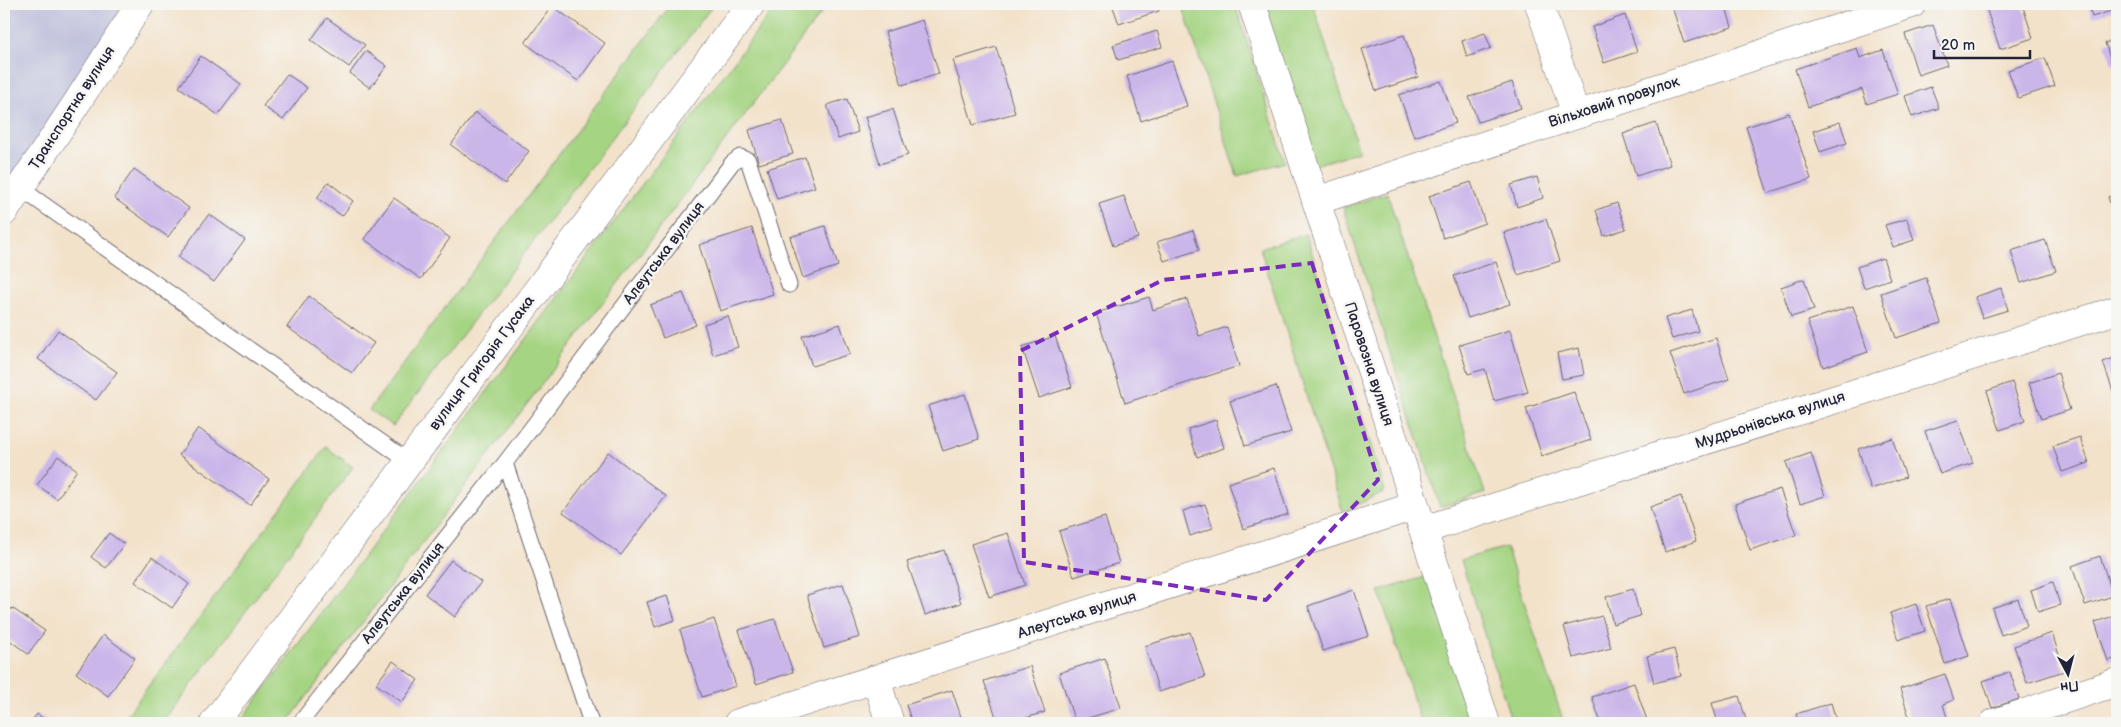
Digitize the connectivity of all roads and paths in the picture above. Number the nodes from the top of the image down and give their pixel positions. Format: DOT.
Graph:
graph roads {
  1 [pos="140,4"];
  2 [pos="751,4"];
  3 [pos="1252,4"];
  4 [pos="1539,4"];
  5 [pos="1912,4"];
  6 [pos="1576,115"];
  7 [pos="20,188"];
  8 [pos="1316,200"];
  9 [pos="4,212"];
  10 [pos="789,285"];
  11 [pos="2117,310"];
  12 [pos="408,461"];
  13 [pos="505,463"];
  14 [pos="1419,518"];
  15 [pos="876,679"];
  16 [pos="2117,682"];
  17 [pos="214,723"];
  18 [pos="300,723"];
  19 [pos="591,723"];
  20 [pos="738,723"];
  21 [pos="890,723"];
  22 [pos="1486,723"];
  23 [pos="1994,723"];
  1 -- 7 [label="street, Транспортна вулиця"];
  2 -- 12 [label="street, вулиця Григорія Гусака"];
  3 -- 8 [label="street, Паровозна вулиця"];
  4 -- 6 [label="street"];
  5 -- 6 [label="street, Вільховий провулок"];
  6 -- 8 [label="street, Вільховий провулок"];
  7 -- 9 [label="street, Транспортна вулиця"];
  7 -- 12 [label="lane"];
  8 -- 14 [label="street, Паровозна вулиця"];
  10 -- 13 [label="lane, Алеутська вулиця"];
  11 -- 14 [label="street, Мудрьонівська вулиця"];
  12 -- 17 [label="street, вулиця Григорія Гусака"];
  13 -- 18 [label="lane, Алеутська вулиця"];
  13 -- 19 [label="lane"];
  14 -- 15 [label="street, Алеутська вулиця"];
  14 -- 22 [label="street, Паровозна вулиця"];
  15 -- 20 [label="street, Алеутська вулиця"];
  15 -- 21 [label="street"];
  16 -- 23 [label="street"];
}
